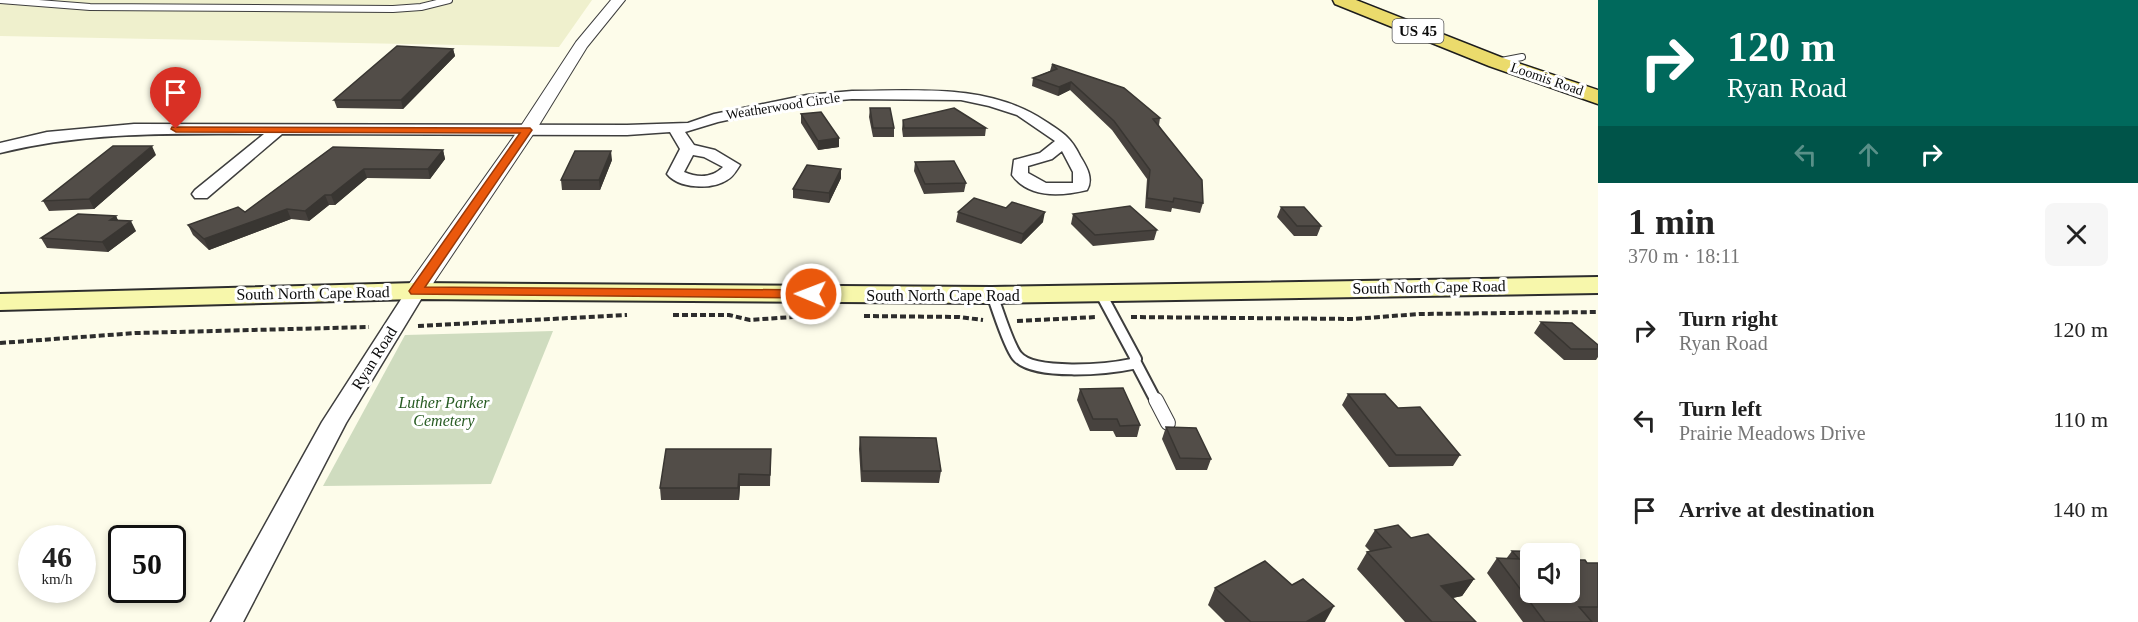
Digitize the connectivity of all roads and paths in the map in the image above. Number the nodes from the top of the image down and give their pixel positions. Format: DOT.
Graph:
graph roads {
  1 [pos="0,0"];
  2 [pos="449,0"];
  3 [pos="618,0"];
  4 [pos="1341,0"];
  5 [pos="1372,0"];
  6 [pos="1522,57"];
  7 [pos="1496,62"];
  8 [pos="1598,84"];
  9 [pos="1598,97"];
  10 [pos="675,128"];
  11 [pos="279,129"];
  12 [pos="527,130"];
  13 [pos="1065,141"];
  14 [pos="0,147"];
  15 [pos="688,149"];
  16 [pos="201,194"];
  17 [pos="1598,285"];
  18 [pos="416,291"];
  19 [pos="1101,294"];
  20 [pos="992,295"];
  21 [pos="0,302"];
  22 [pos="372,327"];
  23 [pos="0,343"];
  24 [pos="1135,361"];
  25 [pos="1168,423"];
  26 [pos="227,622"];
  1 -- 2 [label="lane"];
  3 -- 12 [label="street, Ryan Road"];
  4 -- 7 [label="main road, US 45"];
  5 -- 6 [label="main road, US 45"];
  6 -- 7 [label="lane"];
  6 -- 8 [label="main road, Loomis Road / US 45"];
  7 -- 9 [label="main road, Loomis Road / US 45"];
  10 -- 12 [label="street, Weatherwood Circle"];
  10 -- 13 [label="street, Weatherwood Circle"];
  10 -- 15 [label="street"];
  11 -- 12 [label="street, Weatherwood Circle"];
  11 -- 14 [label="street, Weatherwood Circle"];
  11 -- 16 [label="street"];
  12 -- 18 [label="street, Ryan Road"];
  17 -- 19 [label="main road, South North Cape Road"];
  18 -- 20 [label="main road, South North Cape Road"];
  18 -- 21 [label="main road, South North Cape Road"];
  18 -- 26 [label="street, Ryan Road"];
  19 -- 20 [label="main road, South North Cape Road"];
  19 -- 24 [label="lane"];
  20 -- 24 [label="lane"];
  22 -- 23 [label="path"];
  24 -- 25 [label="lane"];
}
